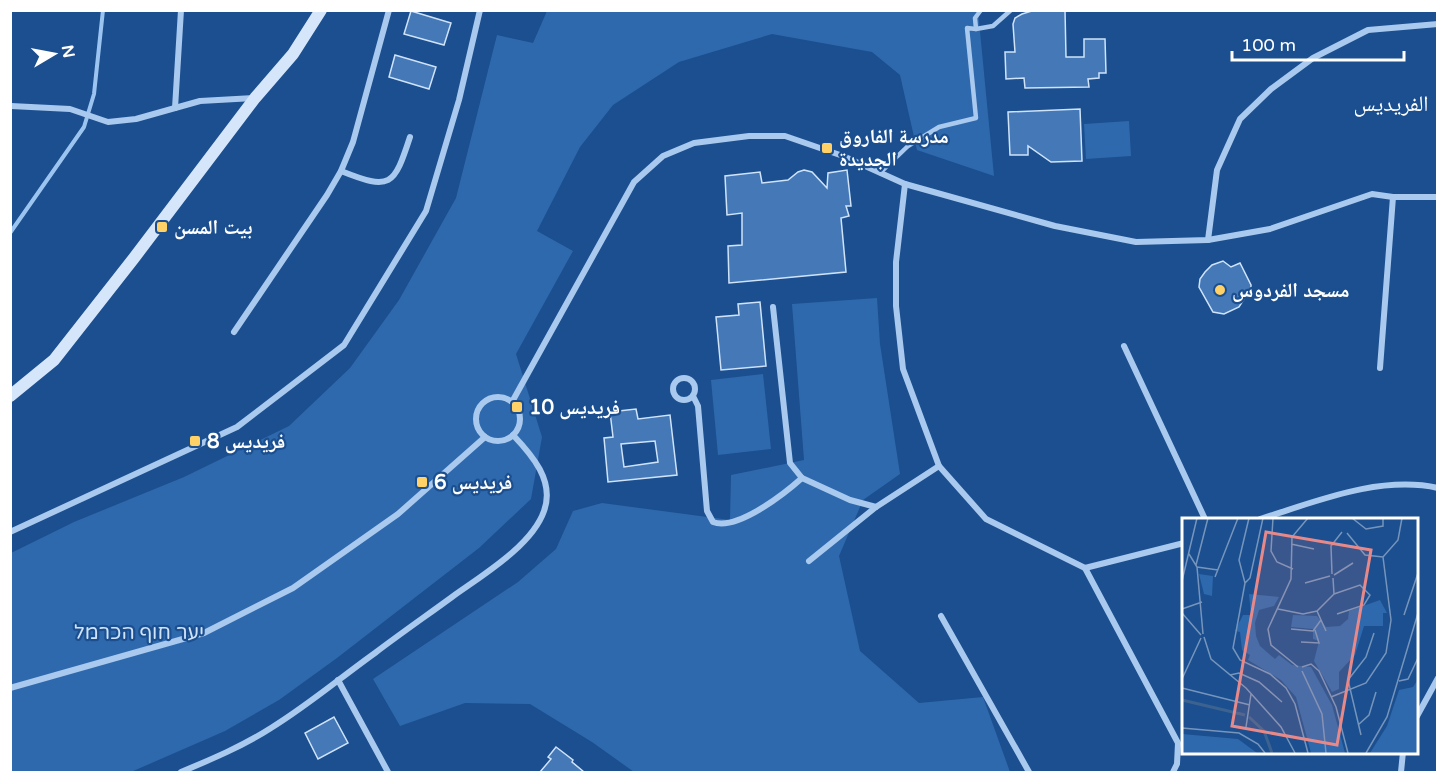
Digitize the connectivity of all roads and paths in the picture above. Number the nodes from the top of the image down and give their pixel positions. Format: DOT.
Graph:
graph roads {
  1 [pos="181,10"];
  2 [pos="321,10"];
  3 [pos="389,10"];
  4 [pos="480,10"];
  5 [pos="981,10"];
  6 [pos="1011,10"];
  7 [pos="1437,24"];
  8 [pos="976,29"];
  9 [pos="255,98"];
  10 [pos="11,106"];
  11 [pos="175,108"];
  12 [pos="410,137"];
  13 [pos="341,171"];
  14 [pos="880,173"];
  15 [pos="905,184"];
  16 [pos="1393,196"];
  17 [pos="1437,197"];
  18 [pos="1208,240"];
  19 [pos="773,307"];
  20 [pos="234,332"];
  21 [pos="1124,346"];
  22 [pos="1380,368"];
  23 [pos="10,396"];
  24 [pos="693,396"];
  25 [pos="512,402"];
  26 [pos="513,435"];
  27 [pos="485,436"];
  28 [pos="939,466"];
  29 [pos="802,478"];
  30 [pos="1437,488"];
  31 [pos="876,507"];
  32 [pos="1205,518"];
  33 [pos="1263,518"];
  34 [pos="10,532"];
  35 [pos="1182,544"];
  36 [pos="809,561"];
  37 [pos="1085,568"];
  38 [pos="941,616"];
  39 [pos="1437,678"];
  40 [pos="338,680"];
  41 [pos="10,688"];
  42 [pos="1418,713"];
  43 [pos="1403,753"];
  44 [pos="181,772"];
  45 [pos="388,772"];
  46 [pos="1029,772"];
  47 [pos="1173,772"];
  48 [pos="1401,772"];
  1 -- 11 [label="street"];
  2 -- 9 [label="street"];
  3 -- 13 [label="street"];
  4 -- 34 [label="street"];
  5 -- 8 [label="lane"];
  6 -- 8 [label="lane"];
  7 -- 18 [label="street"];
  8 -- 14 [label="lane"];
  9 -- 11 [label="street"];
  9 -- 23 [label="street"];
  10 -- 11 [label="street"];
  12 -- 13 [label="street"];
  13 -- 20 [label="street"];
  14 -- 15 [label="street"];
  14 -- 25 [label="street"];
  15 -- 18 [label="street"];
  15 -- 28 [label="street"];
  16 -- 17 [label="street"];
  16 -- 18 [label="street"];
  16 -- 22 [label="street"];
  19 -- 29 [label="street"];
  21 -- 32 [label="street"];
  24 -- 29 [label="street"];
  25 -- 26 [label="street"];
  25 -- 27 [label="street"];
  26 -- 27 [label="street"];
  26 -- 40 [label="street"];
  27 -- 41 [label="street"];
  28 -- 31 [label="street"];
  28 -- 37 [label="street"];
  29 -- 31 [label="street"];
  30 -- 33 [label="street"];
  31 -- 36 [label="street"];
  35 -- 37 [label="street"];
  37 -- 47 [label="street"];
  38 -- 46 [label="street"];
  39 -- 42 [label="street"];
  40 -- 44 [label="street"];
  40 -- 45 [label="street"];
  43 -- 48 [label="street"];
}
